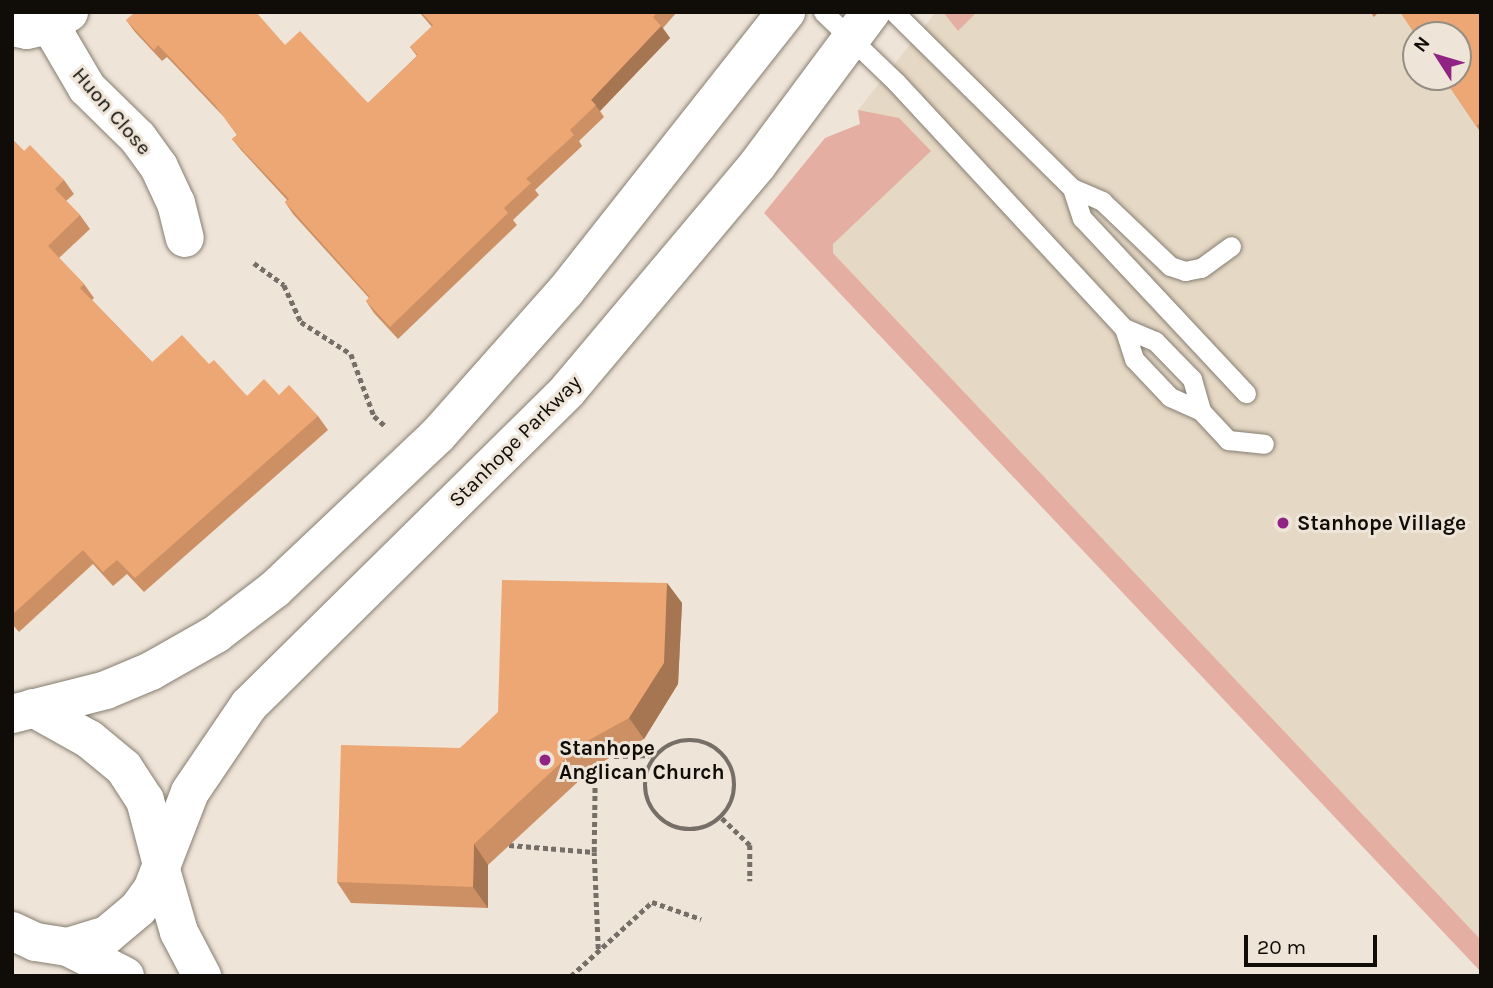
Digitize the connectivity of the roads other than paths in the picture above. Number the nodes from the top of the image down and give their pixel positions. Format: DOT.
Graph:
graph roads {
  1 [pos="786,12"];
  2 [pos="823,12"];
  3 [pos="894,12"];
  4 [pos="60,19"];
  5 [pos="862,25"];
  6 [pos="12,27"];
  7 [pos="1072,188"];
  8 [pos="185,238"];
  9 [pos="1231,246"];
  10 [pos="1124,328"];
  11 [pos="1245,393"];
  12 [pos="1200,411"];
  13 [pos="1264,444"];
  14 [pos="23,711"];
  15 [pos="161,868"];
  16 [pos="12,931"];
  17 [pos="62,946"];
  18 [pos="12,961"];
  19 [pos="125,976"];
  20 [pos="202,976"];
  1 -- 14 [label="main road"];
  2 -- 5 [label="lane"];
  3 -- 7 [label="lane"];
  4 -- 6 [label="main road"];
  4 -- 8 [label="main road, Huon Close"];
  5 -- 10 [label="lane"];
  5 -- 15 [label="main road, Stanhope Parkway"];
  7 -- 9 [label="lane"];
  7 -- 11 [label="lane"];
  10 -- 12 [label="lane"];
  10 -- 12 [label="lane"];
  12 -- 13 [label="lane"];
  14 -- 15 [label="main road"];
  15 -- 17 [label="main road, Stanhope Parkway"];
  15 -- 20 [label="main road"];
  16 -- 17 [label="main road"];
  17 -- 18 [label="main road"];
  17 -- 19 [label="main road"];
}
